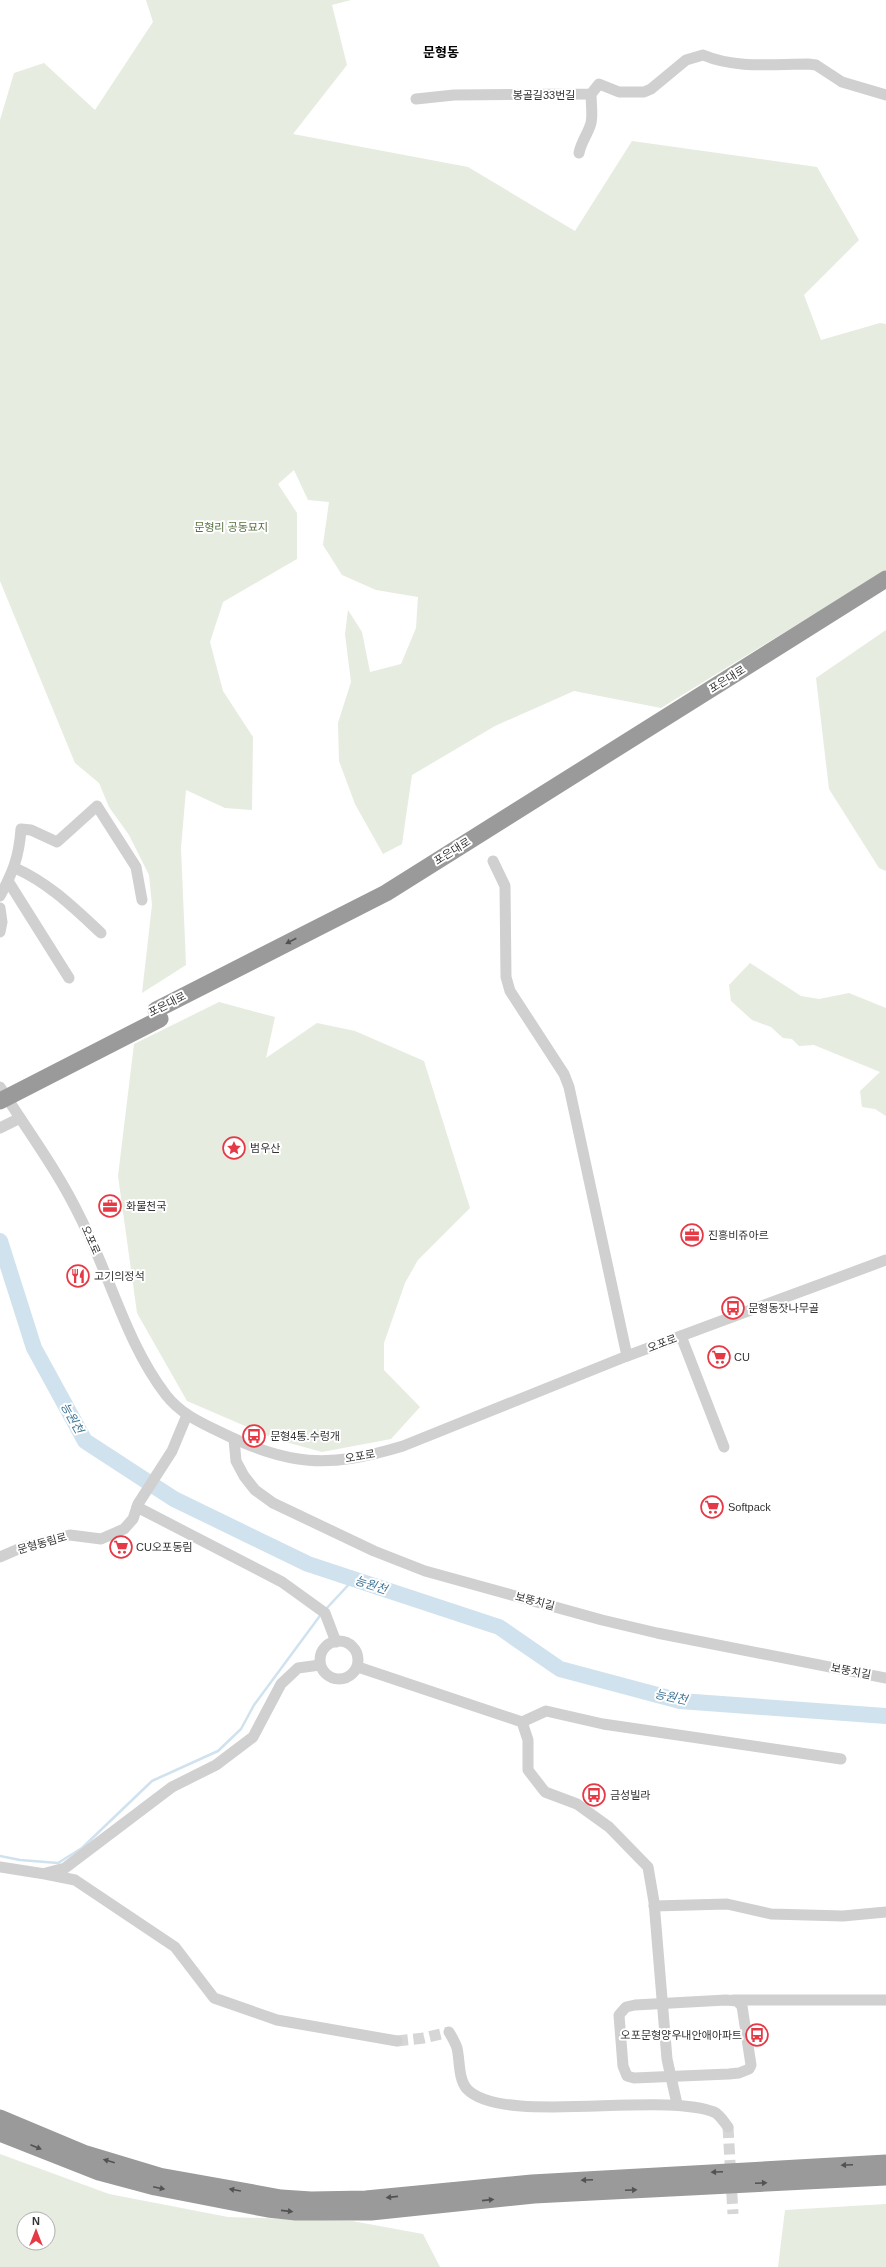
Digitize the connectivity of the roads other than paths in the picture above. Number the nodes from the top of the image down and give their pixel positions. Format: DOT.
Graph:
graph roads {
  1 [pos="591,94"];
  2 [pos="886,95"];
  3 [pos="416,99"];
  4 [pos="579,153"];
  5 [pos="886,579"];
  6 [pos="886,592"];
  7 [pos="493,861"];
  8 [pos="15,868"];
  9 [pos="8,881"];
  10 [pos="0,896"];
  11 [pos="142,900"];
  12 [pos="0,908"];
  13 [pos="0,932"];
  14 [pos="101,933"];
  15 [pos="69,978"];
  16 [pos="158,1014"];
  17 [pos="0,1088"];
  18 [pos="0,1101"];
  19 [pos="20,1118"];
  20 [pos="0,1128"];
  21 [pos="886,1260"];
  22 [pos="681,1336"];
  23 [pos="626,1356"];
  24 [pos="187,1415"];
  25 [pos="234,1439"];
  26 [pos="724,1447"];
  27 [pos="138,1505"];
  28 [pos="0,1556"];
  29 [pos="336,1642"];
  30 [pos="320,1665"];
  31 [pos="358,1667"];
  32 [pos="886,1678"];
  33 [pos="522,1722"];
  34 [pos="841,1759"];
  35 [pos="0,1867"];
  36 [pos="45,1874"];
  37 [pos="654,1906"];
  38 [pos="886,1912"];
  39 [pos="733,2000"];
  40 [pos="886,2000"];
  41 [pos="661,2003"];
  42 [pos="449,2032"];
  43 [pos="397,2041"];
  44 [pos="670,2076"];
  45 [pos="677,2104"];
  46 [pos="0,2118"];
  47 [pos="728,2127"];
  48 [pos="0,2132"];
  49 [pos="886,2163"];
  50 [pos="886,2177"];
  51 [pos="440,2198"];
  1 -- 2 [label="street, 봉골길33번길"];
  1 -- 3 [label="street, 봉골길33번길"];
  1 -- 4 [label="street"];
  5 -- 16 [label="highway, 포은대로, one-way"];
  6 -- 16 [label="highway, 포은대로"];
  7 -- 23 [label="street"];
  8 -- 9 [label="street"];
  8 -- 11 [label="street"];
  8 -- 14 [label="street"];
  9 -- 10 [label="street"];
  9 -- 15 [label="street"];
  12 -- 13 [label="street"];
  16 -- 17 [label="highway, 포은대로"];
  16 -- 18 [label="highway, bridge"];
  17 -- 19 [label="street, 오포로"];
  19 -- 20 [label="street"];
  19 -- 24 [label="street, 오포로"];
  21 -- 22 [label="street, 오포로"];
  22 -- 23 [label="street, 오포로"];
  22 -- 26 [label="street"];
  23 -- 25 [label="street, 오포로"];
  24 -- 25 [label="street, 오포로"];
  24 -- 27 [label="street, 문형동림로"];
  25 -- 32 [label="street, 보뚱치길"];
  27 -- 28 [label="street, 문형동림로"];
  27 -- 29 [label="street"];
  29 -- 30 [label="street"];
  29 -- 31 [label="street"];
  30 -- 31 [label="street"];
  30 -- 36 [label="street"];
  31 -- 33 [label="street"];
  33 -- 34 [label="street"];
  33 -- 37 [label="street"];
  35 -- 36 [label="street"];
  36 -- 43 [label="street"];
  37 -- 38 [label="street"];
  37 -- 41 [label="street"];
  39 -- 40 [label="street"];
  39 -- 41 [label="street"];
  39 -- 44 [label="street"];
  41 -- 44 [label="street"];
  41 -- 44 [label="street"];
  42 -- 45 [label="street"];
  44 -- 45 [label="street"];
  45 -- 47 [label="street"];
  51 -- 46 [label="highway, one-way"];
  48 -- 51 [label="highway, one-way"];
  49 -- 51 [label="highway, one-way"];
  51 -- 50 [label="highway, one-way"];
}
